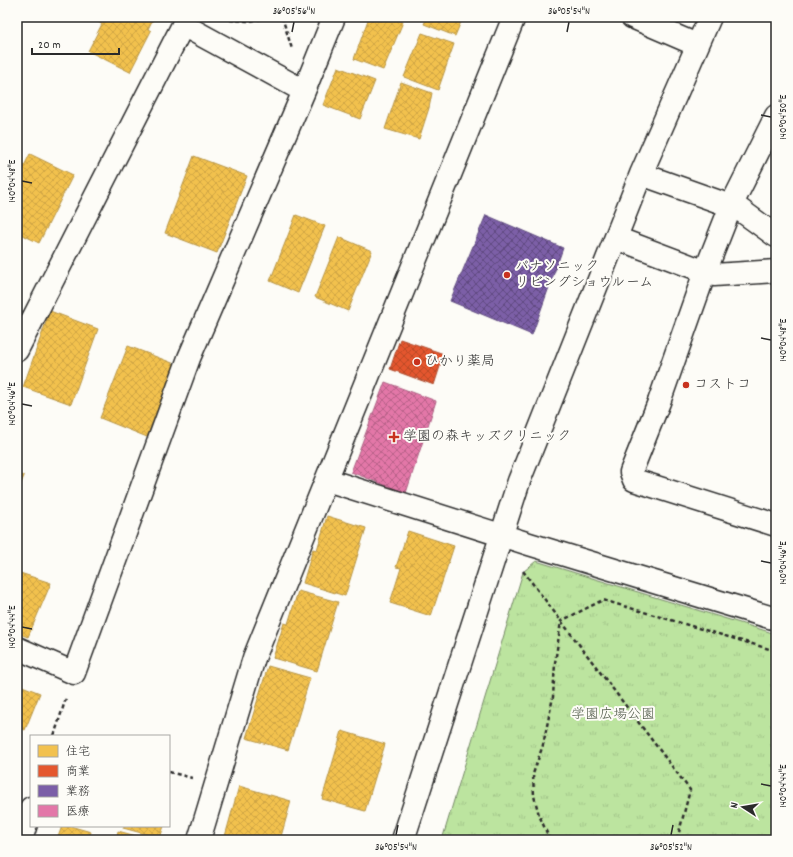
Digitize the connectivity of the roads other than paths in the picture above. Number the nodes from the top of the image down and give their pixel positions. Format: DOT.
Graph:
graph roads {
  1 [pos="334,17"];
  2 [pos="514,17"];
  3 [pos="632,17"];
  4 [pos="710,17"];
  5 [pos="697,45"];
  6 [pos="304,90"];
  7 [pos="776,116"];
  8 [pos="641,174"];
  9 [pos="731,206"];
  10 [pos="776,236"];
  11 [pos="616,238"];
  12 [pos="776,271"];
  13 [pos="705,272"];
  14 [pos="17,350"];
  15 [pos="327,480"];
  16 [pos="776,525"];
  17 [pos="501,535"];
  18 [pos="776,619"];
  19 [pos="17,648"];
  20 [pos="17,802"];
  21 [pos="30,808"];
  22 [pos="30,811"];
  23 [pos="21,840"];
  24 [pos="200,840"];
  25 [pos="403,840"];
  1 -- 6 [label="street"];
  2 -- 15 [label="street"];
  3 -- 5 [label="street"];
  4 -- 5 [label="street"];
  5 -- 8 [label="street"];
  6 -- 14 [label="street"];
  6 -- 19 [label="street"];
  7 -- 9 [label="street"];
  8 -- 9 [label="street"];
  8 -- 11 [label="street"];
  9 -- 10 [label="street"];
  9 -- 13 [label="street"];
  11 -- 13 [label="street"];
  11 -- 17 [label="street"];
  12 -- 13 [label="street"];
  13 -- 16 [label="street"];
  15 -- 17 [label="street"];
  15 -- 24 [label="street"];
  17 -- 18 [label="street"];
  17 -- 25 [label="street"];
  20 -- 21 [label="street"];
  22 -- 23 [label="street"];
}
